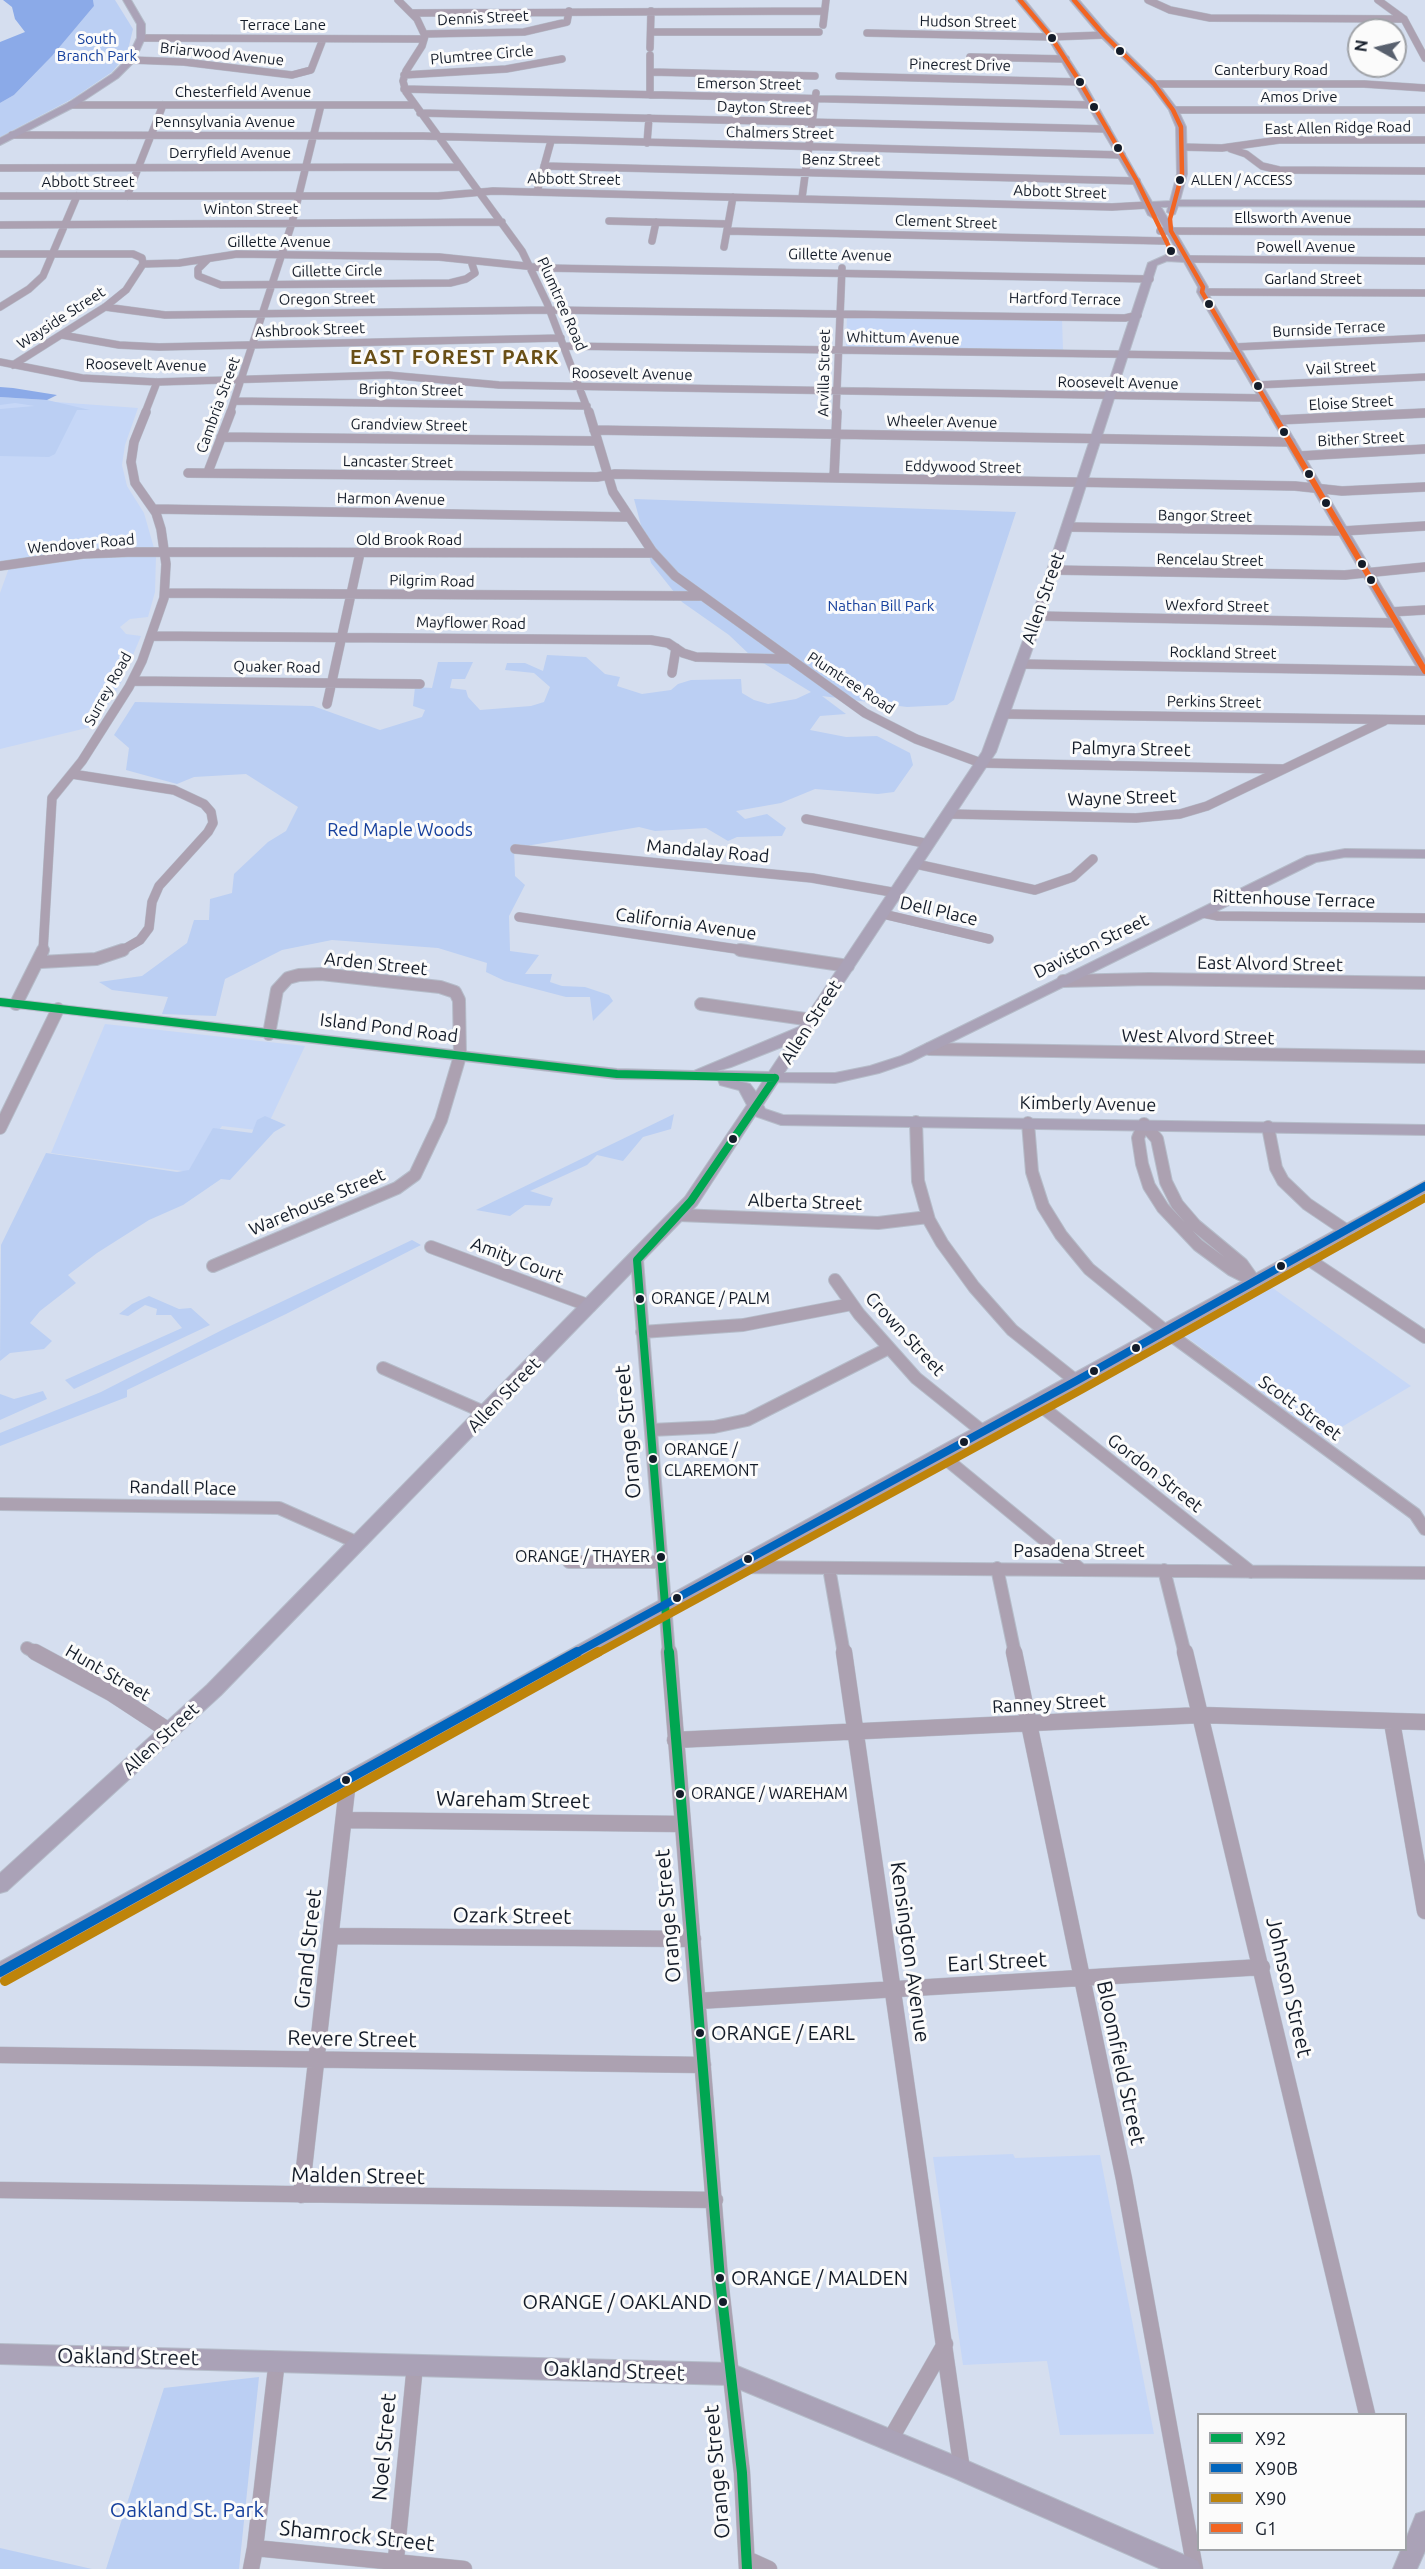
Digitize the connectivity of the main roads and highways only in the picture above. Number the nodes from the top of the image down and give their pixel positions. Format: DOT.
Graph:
graph roads {
  1 [pos="127,0"];
  2 [pos="1020,0"];
  3 [pos="1074,0"];
  4 [pos="0,142"];
  5 [pos="1137,181"];
  6 [pos="1168,204"];
  7 [pos="1425,204"];
  8 [pos="1148,205"];
  9 [pos="1165,234"];
  10 [pos="1180,260"];
  11 [pos="1420,655"];
  12 [pos="1425,671"];
  13 [pos="1425,854"];
  14 [pos="0,1002"];
  15 [pos="809,1024"];
  16 [pos="679,1076"];
  17 [pos="775,1078"];
  18 [pos="755,1108"];
  19 [pos="1425,1130"];
  20 [pos="1425,1186"];
  21 [pos="0,1885"];
  22 [pos="0,1972"];
  23 [pos="0,2354"];
  24 [pos="1423,2529"];
  25 [pos="1404,2562"];
  26 [pos="1189,2569"];
  1 -- 4 [label="main road"];
  2 -- 5 [label="main road"];
  3 -- 6 [label="main road"];
  5 -- 6 [label="main road"];
  5 -- 8 [label="main road"];
  6 -- 7 [label="main road"];
  6 -- 8 [label="main road"];
  6 -- 9 [label="main road"];
  8 -- 9 [label="main road"];
  9 -- 10 [label="main road"];
  10 -- 11 [label="main road"];
  10 -- 15 [label="main road, Allen Street"];
  11 -- 12 [label="main road"];
  13 -- 17 [label="main road, Daviston Street"];
  14 -- 16 [label="main road, Island Pond Road"];
  15 -- 16 [label="main road"];
  15 -- 17 [label="main road, Allen Street"];
  16 -- 17 [label="main road, Island Pond Road"];
  16 -- 18 [label="main road"];
  17 -- 18 [label="main road, Allen Street"];
  18 -- 19 [label="main road, Kimberly Avenue"];
  18 -- 21 [label="main road, Allen Street"];
  20 -- 22 [label="main road"];
  23 -- 26 [label="main road, Oakland Street"];
  24 -- 25 [label="main road"];
}
